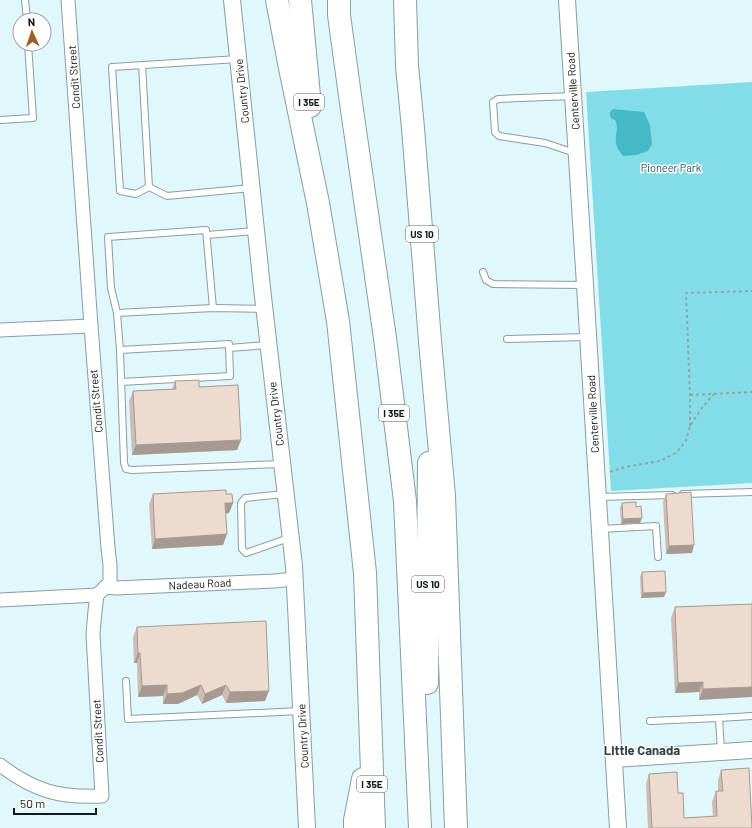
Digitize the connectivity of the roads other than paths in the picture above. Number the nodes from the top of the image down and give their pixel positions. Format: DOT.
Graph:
graph roads {
  1 [pos="26,0"];
  2 [pos="68,0"];
  3 [pos="232,0"];
  4 [pos="278,0"];
  5 [pos="300,0"];
  6 [pos="339,0"];
  7 [pos="405,0"];
  8 [pos="421,0"];
  9 [pos="566,0"];
  10 [pos="27,12"];
  11 [pos="29,52"];
  12 [pos="239,59"];
  13 [pos="142,65"];
  14 [pos="573,96"];
  15 [pos="0,120"];
  16 [pos="413,128"];
  17 [pos="577,153"];
  18 [pos="149,187"];
  19 [pos="252,188"];
  20 [pos="318,203"];
  21 [pos="256,231"];
  22 [pos="207,235"];
  23 [pos="483,272"];
  24 [pos="585,286"];
  25 [pos="213,308"];
  26 [pos="264,309"];
  27 [pos="117,314"];
  28 [pos="90,326"];
  29 [pos="0,330"];
  30 [pos="588,337"];
  31 [pos="507,339"];
  32 [pos="430,341"];
  33 [pos="268,345"];
  34 [pos="229,348"];
  35 [pos="120,350"];
  36 [pos="121,382"];
  37 [pos="282,464"];
  38 [pos="752,492"];
  39 [pos="285,494"];
  40 [pos="598,497"];
  41 [pos="600,529"];
  42 [pos="290,538"];
  43 [pos="658,557"];
  44 [pos="294,579"];
  45 [pos="101,591"];
  46 [pos="0,600"];
  47 [pos="126,681"];
  48 [pos="301,711"];
  49 [pos="752,716"];
  50 [pos="719,718"];
  51 [pos="650,721"];
  52 [pos="370,740"];
  53 [pos="752,750"];
  54 [pos="721,752"];
  55 [pos="614,759"];
  56 [pos="0,765"];
  57 [pos="307,828"];
  58 [pos="355,828"];
  59 [pos="374,828"];
  60 [pos="420,828"];
  61 [pos="425,828"];
  62 [pos="456,828"];
  63 [pos="618,828"];
  1 -- 10 [label="lane"];
  2 -- 28 [label="street, Condit Street"];
  3 -- 12 [label="street, Country Drive"];
  4 -- 20 [label="highway"];
  5 -- 20 [label="highway, I 35E"];
  6 -- 60 [label="highway, I 35E"];
  7 -- 16 [label="highway, US 10"];
  8 -- 16 [label="highway"];
  9 -- 14 [label="street, Centerville Road"];
  11 -- 15 [label="lane"];
  12 -- 13 [label="lane"];
  12 -- 19 [label="street, Country Drive"];
  13 -- 18 [label="lane"];
  13 -- 18 [label="lane"];
  14 -- 17 [label="street, Centerville Road"];
  14 -- 17 [label="lane"];
  16 -- 32 [label="highway, US 10"];
  17 -- 24 [label="street, Centerville Road"];
  18 -- 19 [label="lane"];
  19 -- 21 [label="street, Country Drive"];
  20 -- 52 [label="highway, I 35E"];
  21 -- 22 [label="lane"];
  21 -- 26 [label="street, Country Drive"];
  22 -- 25 [label="lane"];
  22 -- 27 [label="lane"];
  23 -- 24 [label="lane"];
  24 -- 30 [label="street, Centerville Road"];
  25 -- 26 [label="lane"];
  25 -- 27 [label="lane"];
  26 -- 33 [label="street, Country Drive"];
  27 -- 35 [label="lane"];
  28 -- 29 [label="street"];
  28 -- 45 [label="street, Condit Street"];
  30 -- 31 [label="lane"];
  30 -- 40 [label="street, Centerville Road"];
  32 -- 61 [label="highway, US 10"];
  32 -- 62 [label="highway"];
  33 -- 34 [label="lane"];
  33 -- 37 [label="street, Country Drive"];
  34 -- 35 [label="lane"];
  34 -- 36 [label="lane"];
  35 -- 36 [label="lane"];
  36 -- 37 [label="lane"];
  37 -- 39 [label="street, Country Drive"];
  38 -- 40 [label="lane"];
  39 -- 42 [label="street, Country Drive"];
  39 -- 42 [label="lane"];
  40 -- 41 [label="street, Centerville Road"];
  41 -- 43 [label="lane"];
  41 -- 55 [label="street, Centerville Road"];
  42 -- 44 [label="street, Country Drive"];
  44 -- 45 [label="street, Nadeau Road"];
  44 -- 48 [label="street, Country Drive"];
  45 -- 46 [label="street, Nadeau Road"];
  45 -- 56 [label="street, Condit Street"];
  47 -- 48 [label="lane"];
  48 -- 57 [label="street, Country Drive"];
  49 -- 50 [label="lane"];
  50 -- 51 [label="lane"];
  50 -- 54 [label="lane"];
  52 -- 58 [label="highway"];
  52 -- 59 [label="highway, I 35E"];
  53 -- 54 [label="street"];
  54 -- 55 [label="street"];
  55 -- 63 [label="street, Centerville Road"];
}
